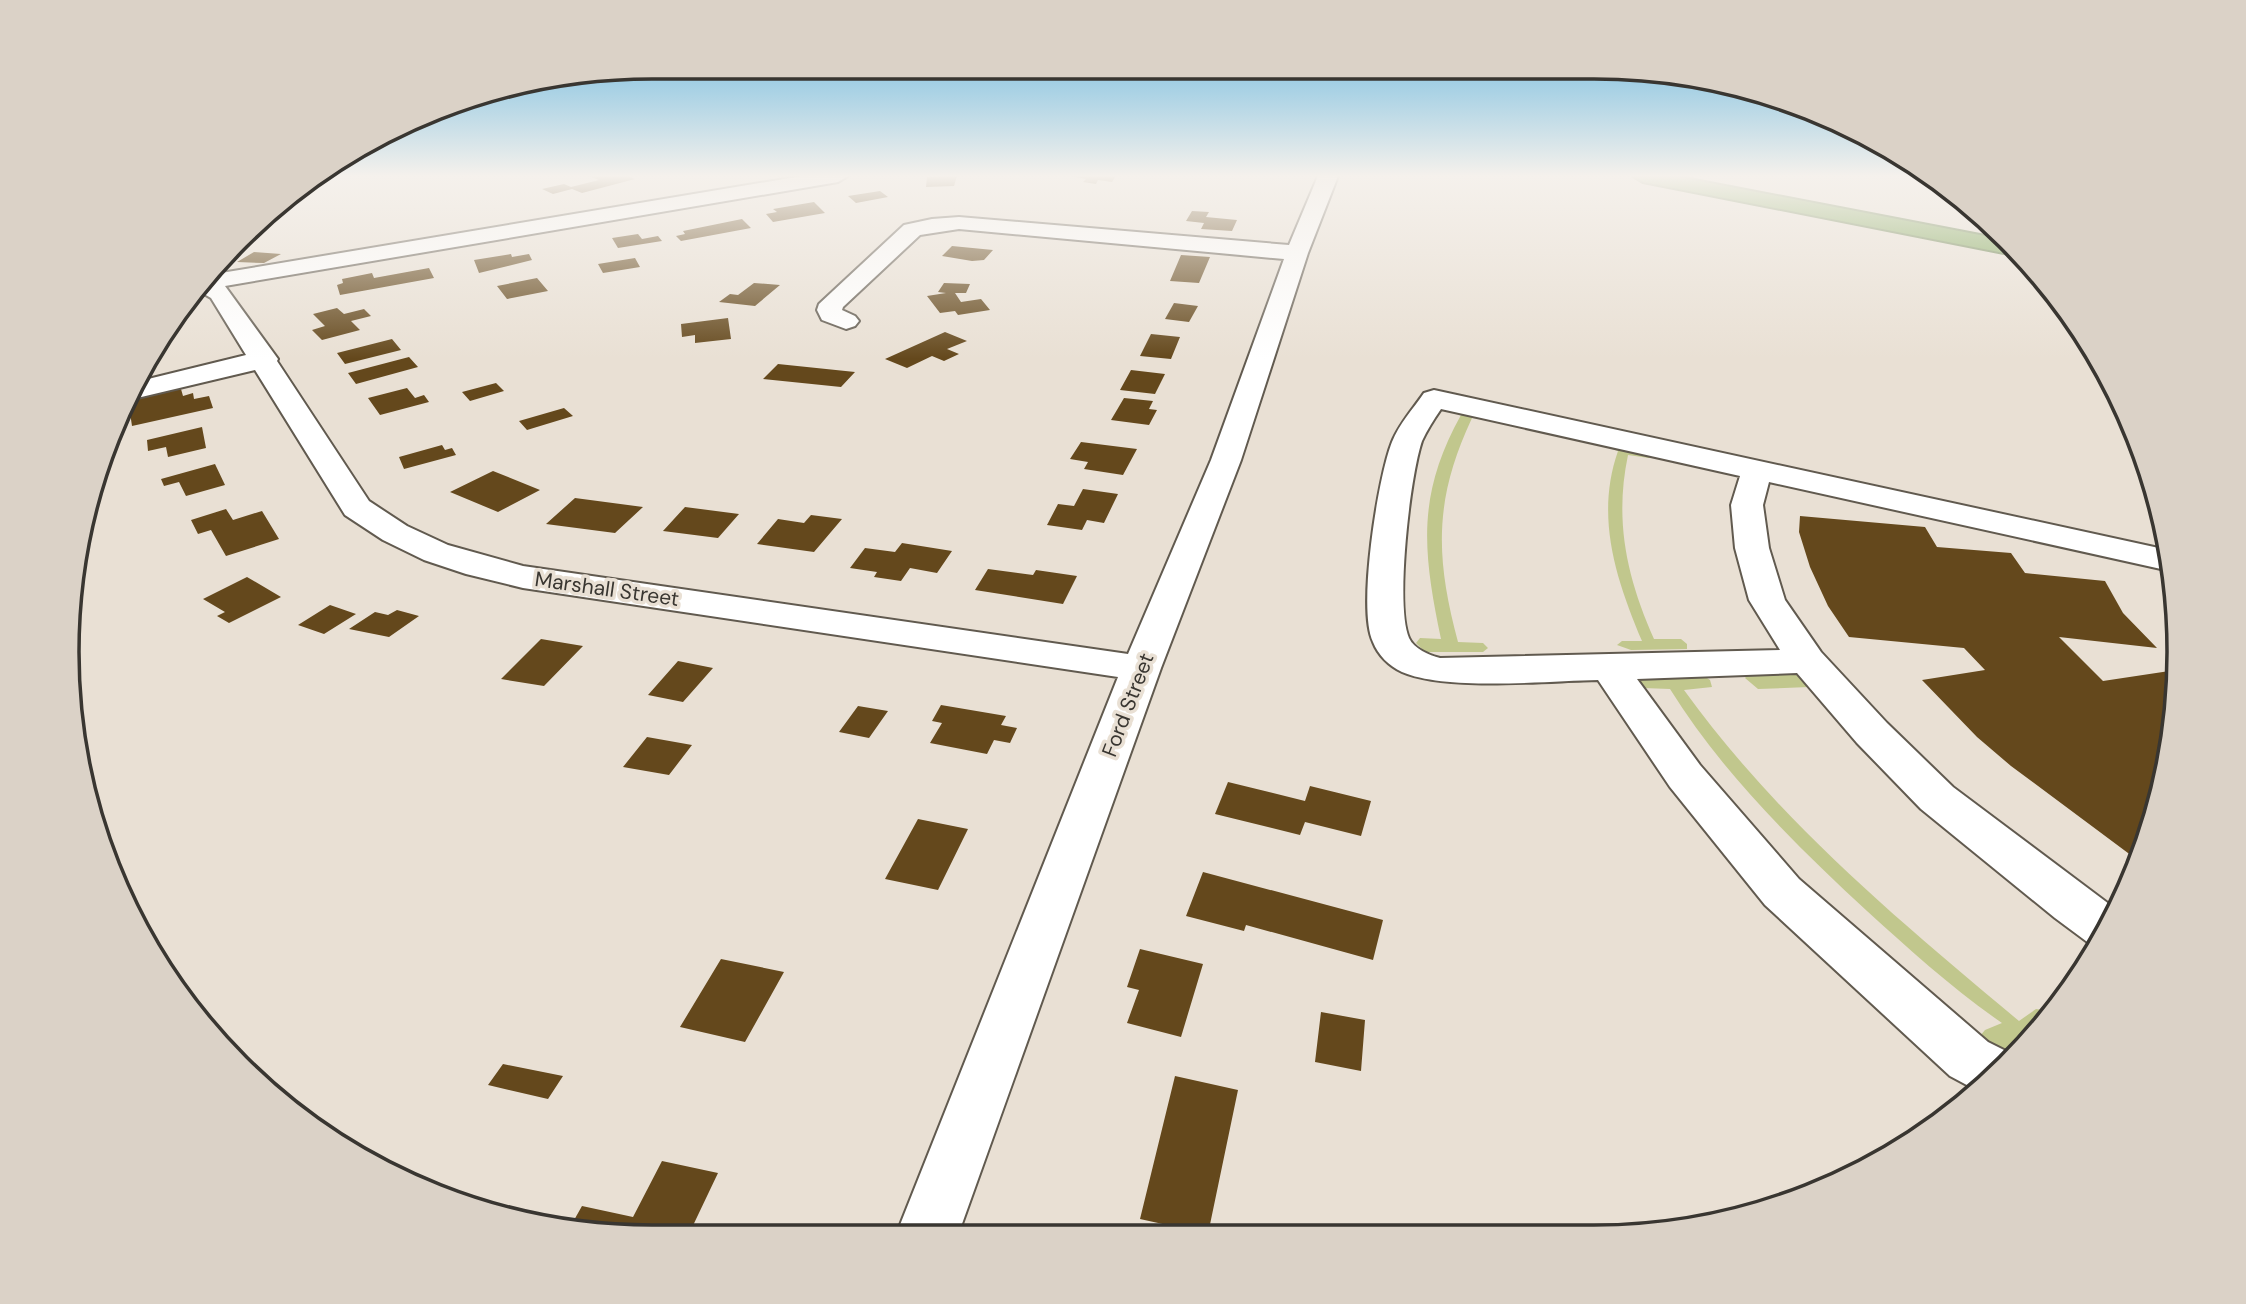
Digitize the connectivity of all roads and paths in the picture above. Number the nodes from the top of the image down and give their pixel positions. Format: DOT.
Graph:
graph roads {
  1 [pos="479,237"];
  2 [pos="903,237"];
  3 [pos="1115,237"];
  4 [pos="1304,237"];
  5 [pos="1953,237"];
  6 [pos="1968,237"];
  7 [pos="1995,243"];
  8 [pos="2002,250"];
  9 [pos="1297,253"];
  10 [pos="215,282"];
  11 [pos="211,286"];
  12 [pos="846,321"];
  13 [pos="265,359"];
  14 [pos="143,389"];
  15 [pos="1757,470"];
  16 [pos="2159,559"];
  17 [pos="1807,661"];
  18 [pos="1141,668"];
  19 [pos="1609,668"];
  20 [pos="2099,923"];
  21 [pos="1987,1068"];
  22 [pos="931,1225"];
  1 -- 10 [label="street"];
  2 -- 12 [label="street"];
  3 -- 9 [label="street"];
  4 -- 9 [label="street, Ford Street"];
  5 -- 8 [label="highway"];
  6 -- 7 [label="highway"];
  9 -- 18 [label="street, Ford Street"];
  11 -- 13 [label="street, Marshall Street"];
  13 -- 14 [label="street"];
  13 -- 18 [label="street, Marshall Street"];
  15 -- 16 [label="street"];
  15 -- 17 [label="street"];
  15 -- 19 [label="street"];
  17 -- 19 [label="street"];
  17 -- 20 [label="street"];
  18 -- 22 [label="street, Ford Street"];
  19 -- 21 [label="street"];
}
